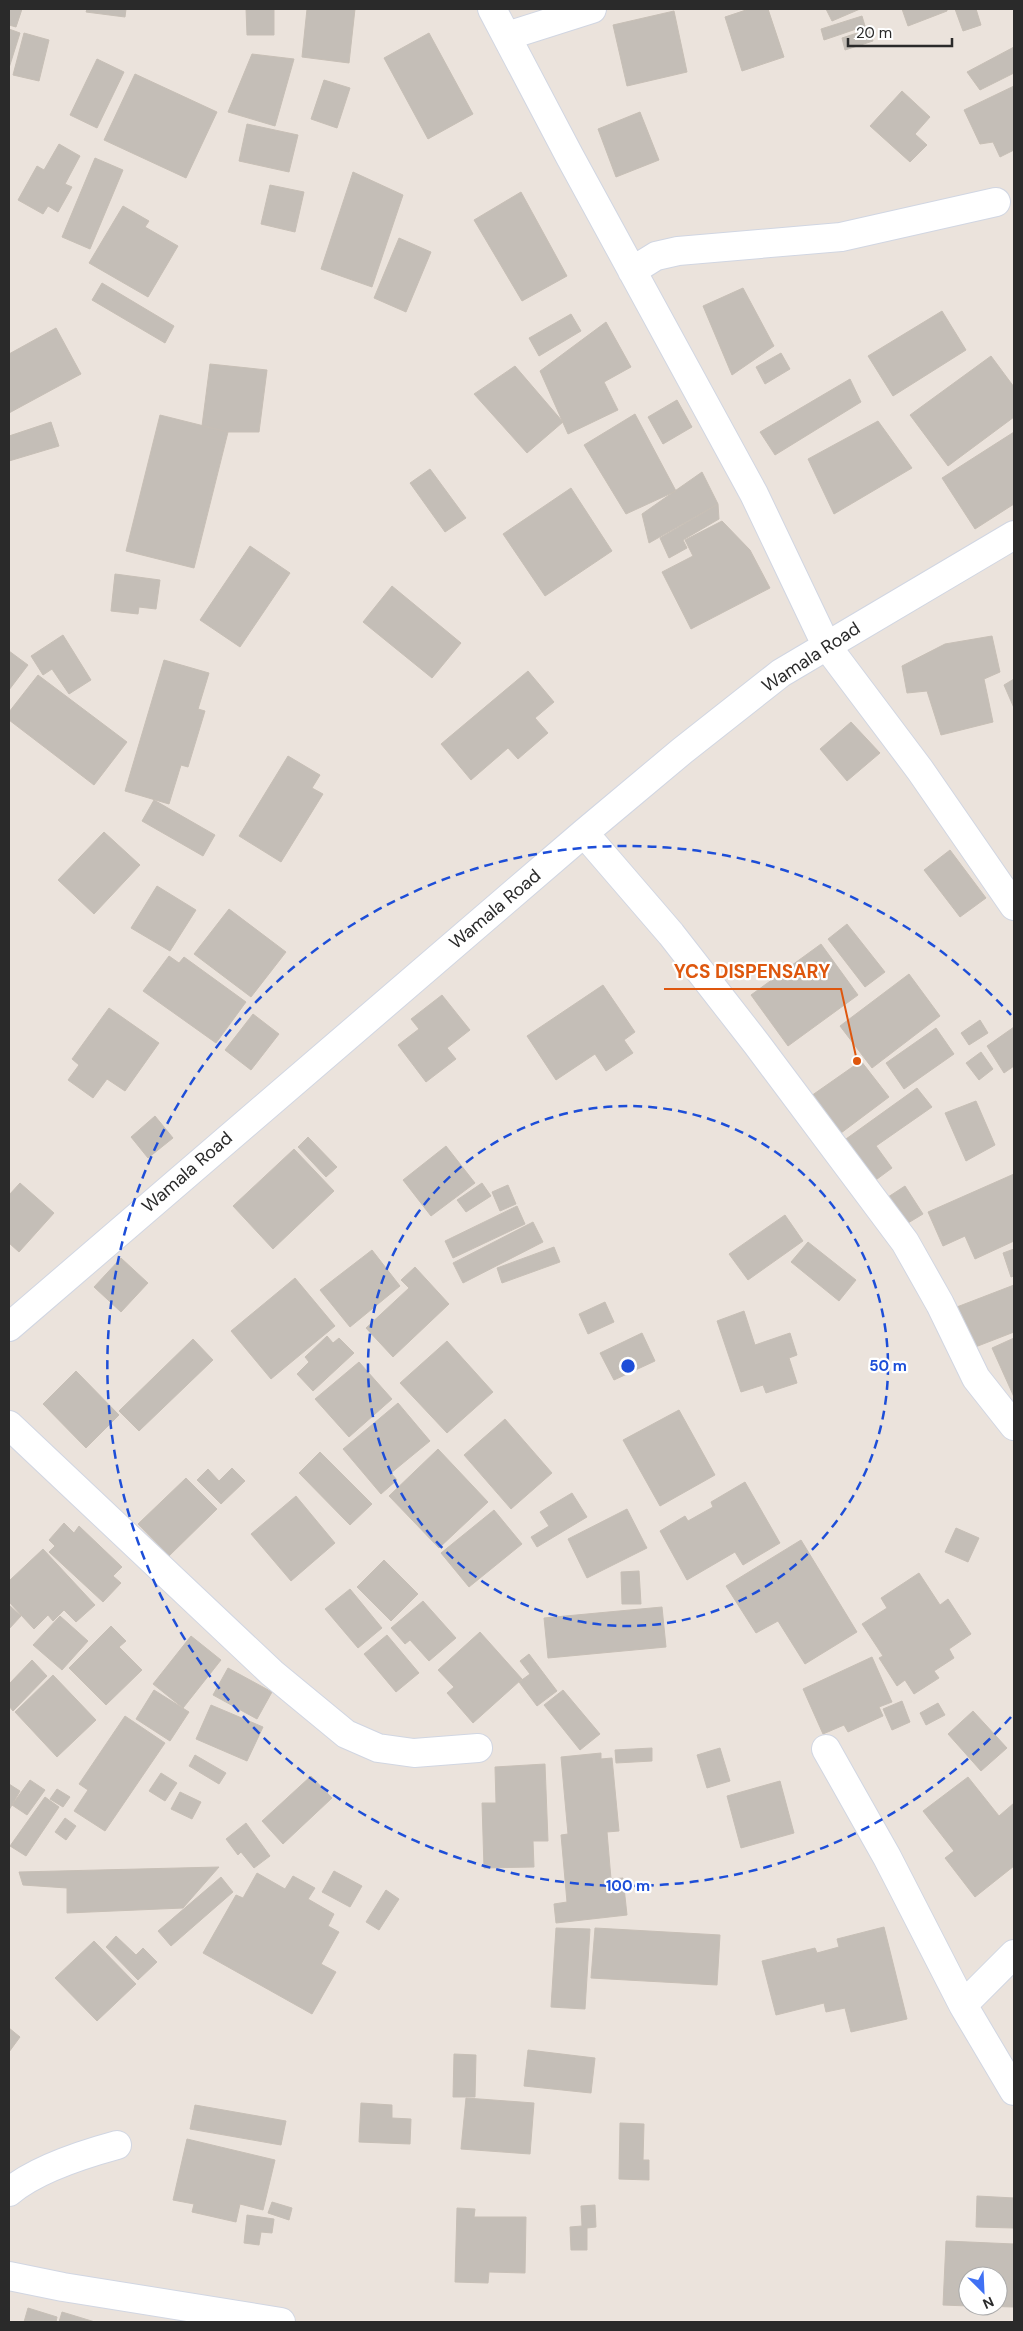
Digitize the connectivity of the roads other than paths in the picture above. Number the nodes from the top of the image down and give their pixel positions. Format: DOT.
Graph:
graph roads {
  1 [pos="492,9"];
  2 [pos="592,9"];
  3 [pos="507,36"];
  4 [pos="996,202"];
  5 [pos="632,271"];
  6 [pos="1014,536"];
  7 [pos="826,645"];
  8 [pos="584,833"];
  9 [pos="1014,906"];
  10 [pos="9,1327"];
  11 [pos="9,1425"];
  12 [pos="1014,1426"];
  13 [pos="478,1748"];
  14 [pos="826,1749"];
  15 [pos="1014,1954"];
  16 [pos="962,2006"];
  17 [pos="1014,2091"];
  18 [pos="117,2145"];
  19 [pos="9,2192"];
  20 [pos="9,2276"];
  21 [pos="281,2322"];
  1 -- 3 [label="street"];
  2 -- 3 [label="street"];
  3 -- 5 [label="street"];
  4 -- 5 [label="street"];
  5 -- 7 [label="street"];
  6 -- 7 [label="street, Wamala Road"];
  7 -- 8 [label="street, Wamala Road"];
  7 -- 9 [label="street"];
  8 -- 10 [label="street, Wamala Road"];
  8 -- 12 [label="street"];
  11 -- 13 [label="street"];
  14 -- 16 [label="street"];
  15 -- 16 [label="street"];
  16 -- 17 [label="street"];
  18 -- 19 [label="street"];
  20 -- 21 [label="street"];
}
